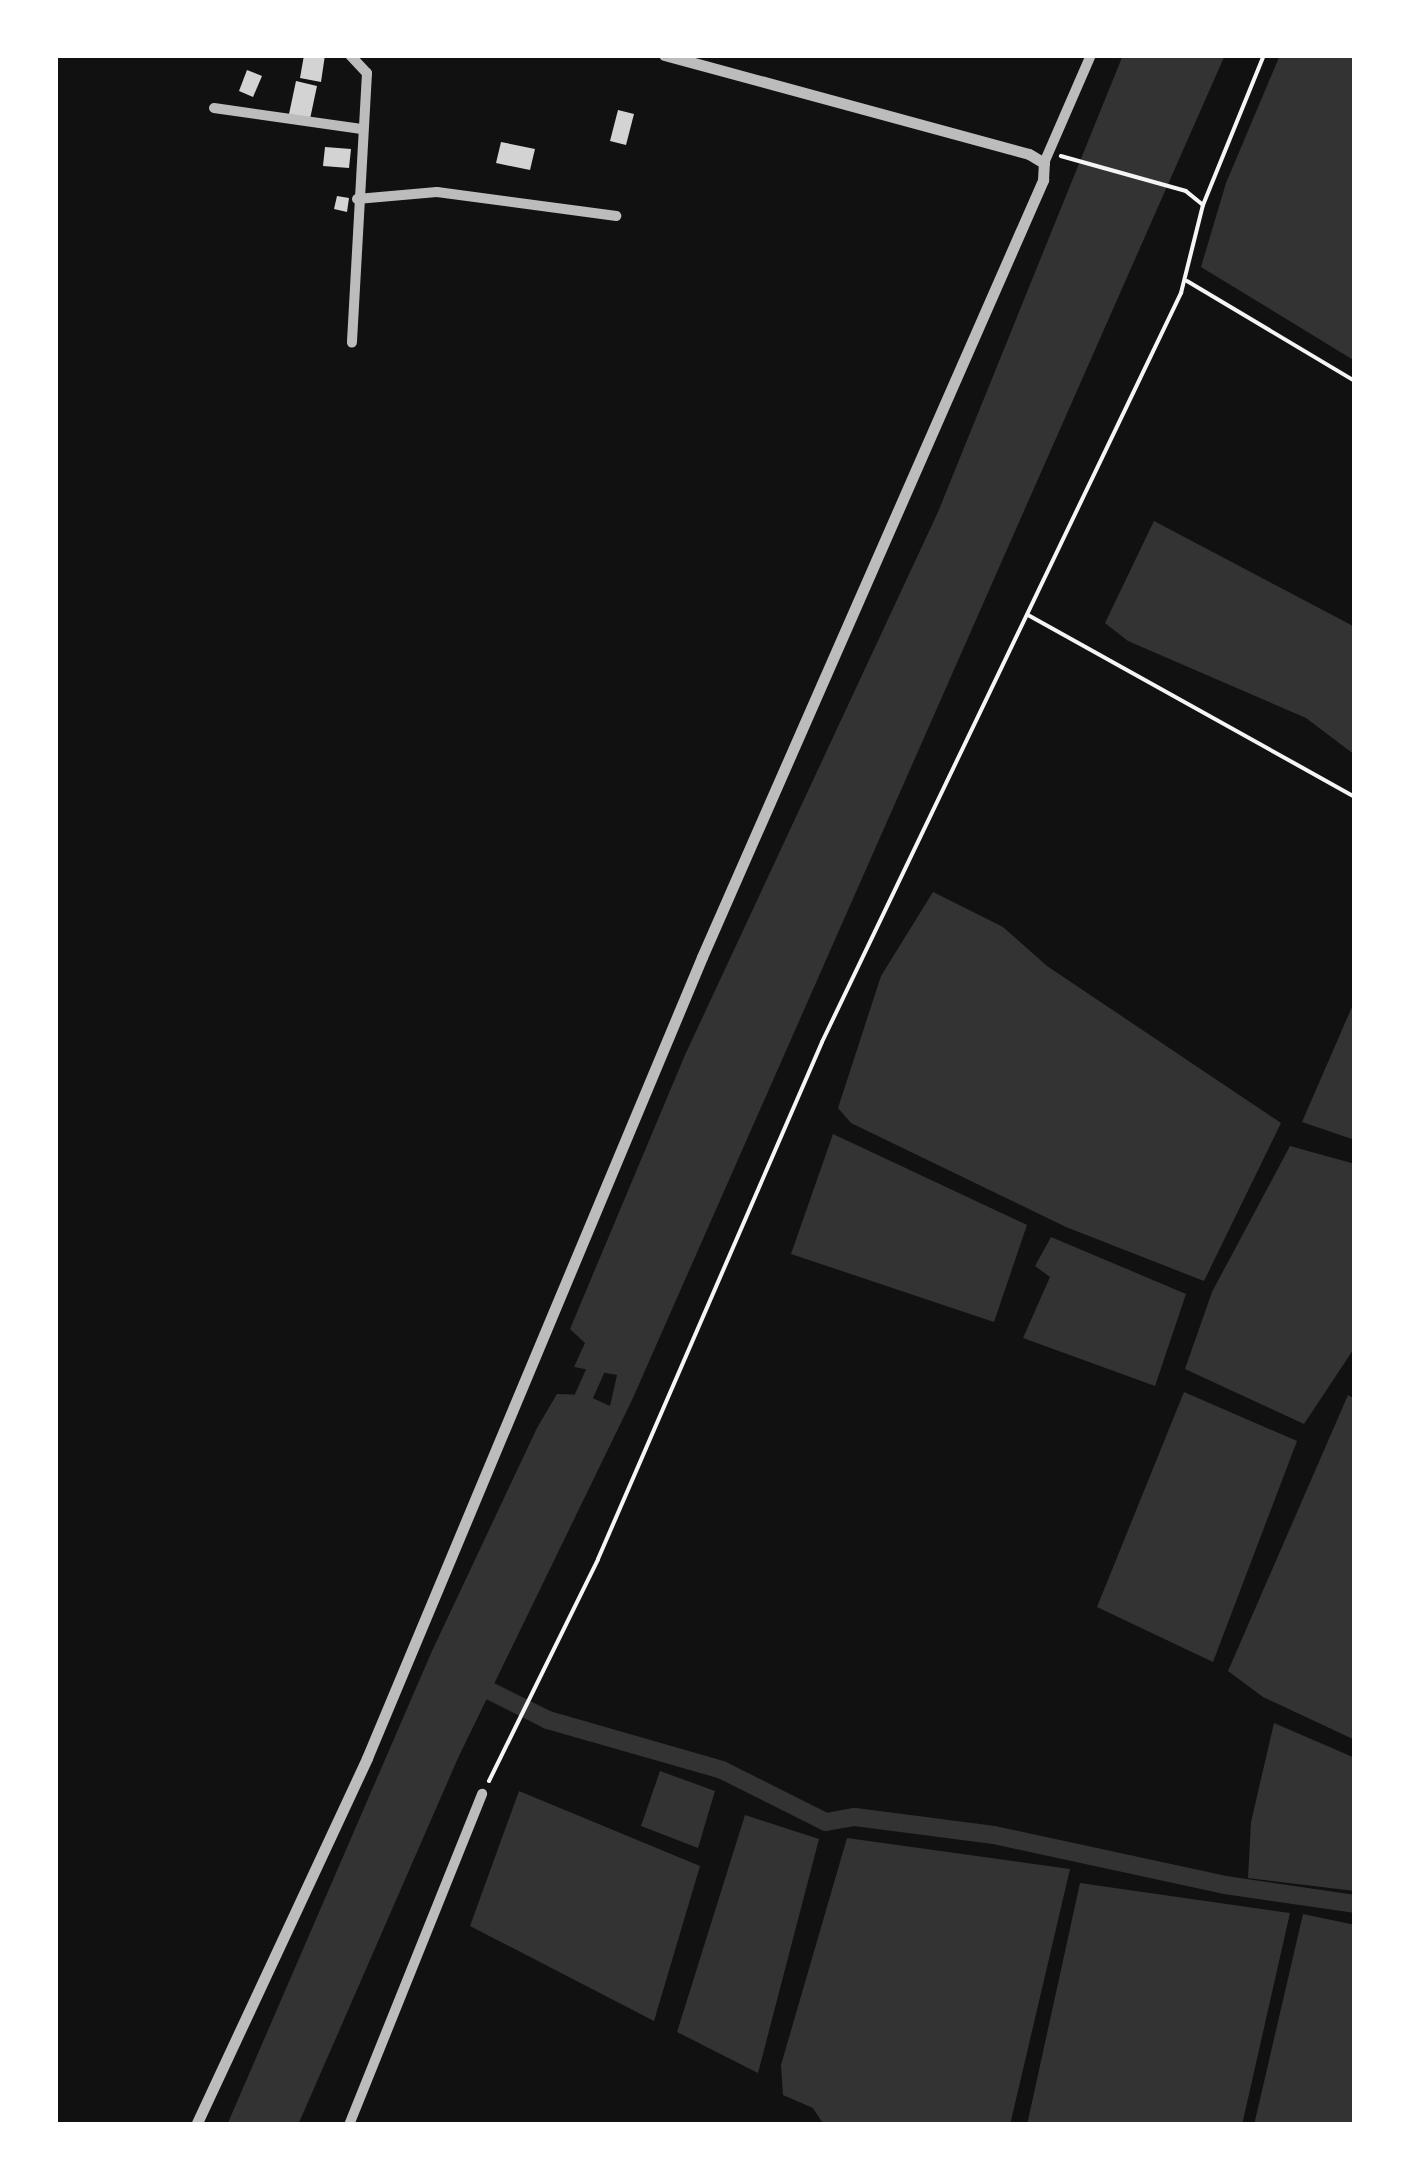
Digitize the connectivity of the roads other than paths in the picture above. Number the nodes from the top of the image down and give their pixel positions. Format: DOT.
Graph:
graph roads {
  1 [pos="350,55"];
  2 [pos="664,55"];
  3 [pos="1092,55"];
  4 [pos="214,108"];
  5 [pos="362,129"];
  6 [pos="1044,163"];
  7 [pos="357,199"];
  8 [pos="616,216"];
  9 [pos="352,343"];
  10 [pos="482,1794"];
  11 [pos="196,2125"];
  12 [pos="349,2125"];
  1 -- 5 [label="street"];
  2 -- 6 [label="street"];
  3 -- 6 [label="street"];
  4 -- 5 [label="street"];
  5 -- 7 [label="street"];
  6 -- 11 [label="street"];
  7 -- 8 [label="street"];
  7 -- 9 [label="street"];
  10 -- 12 [label="street"];
}
